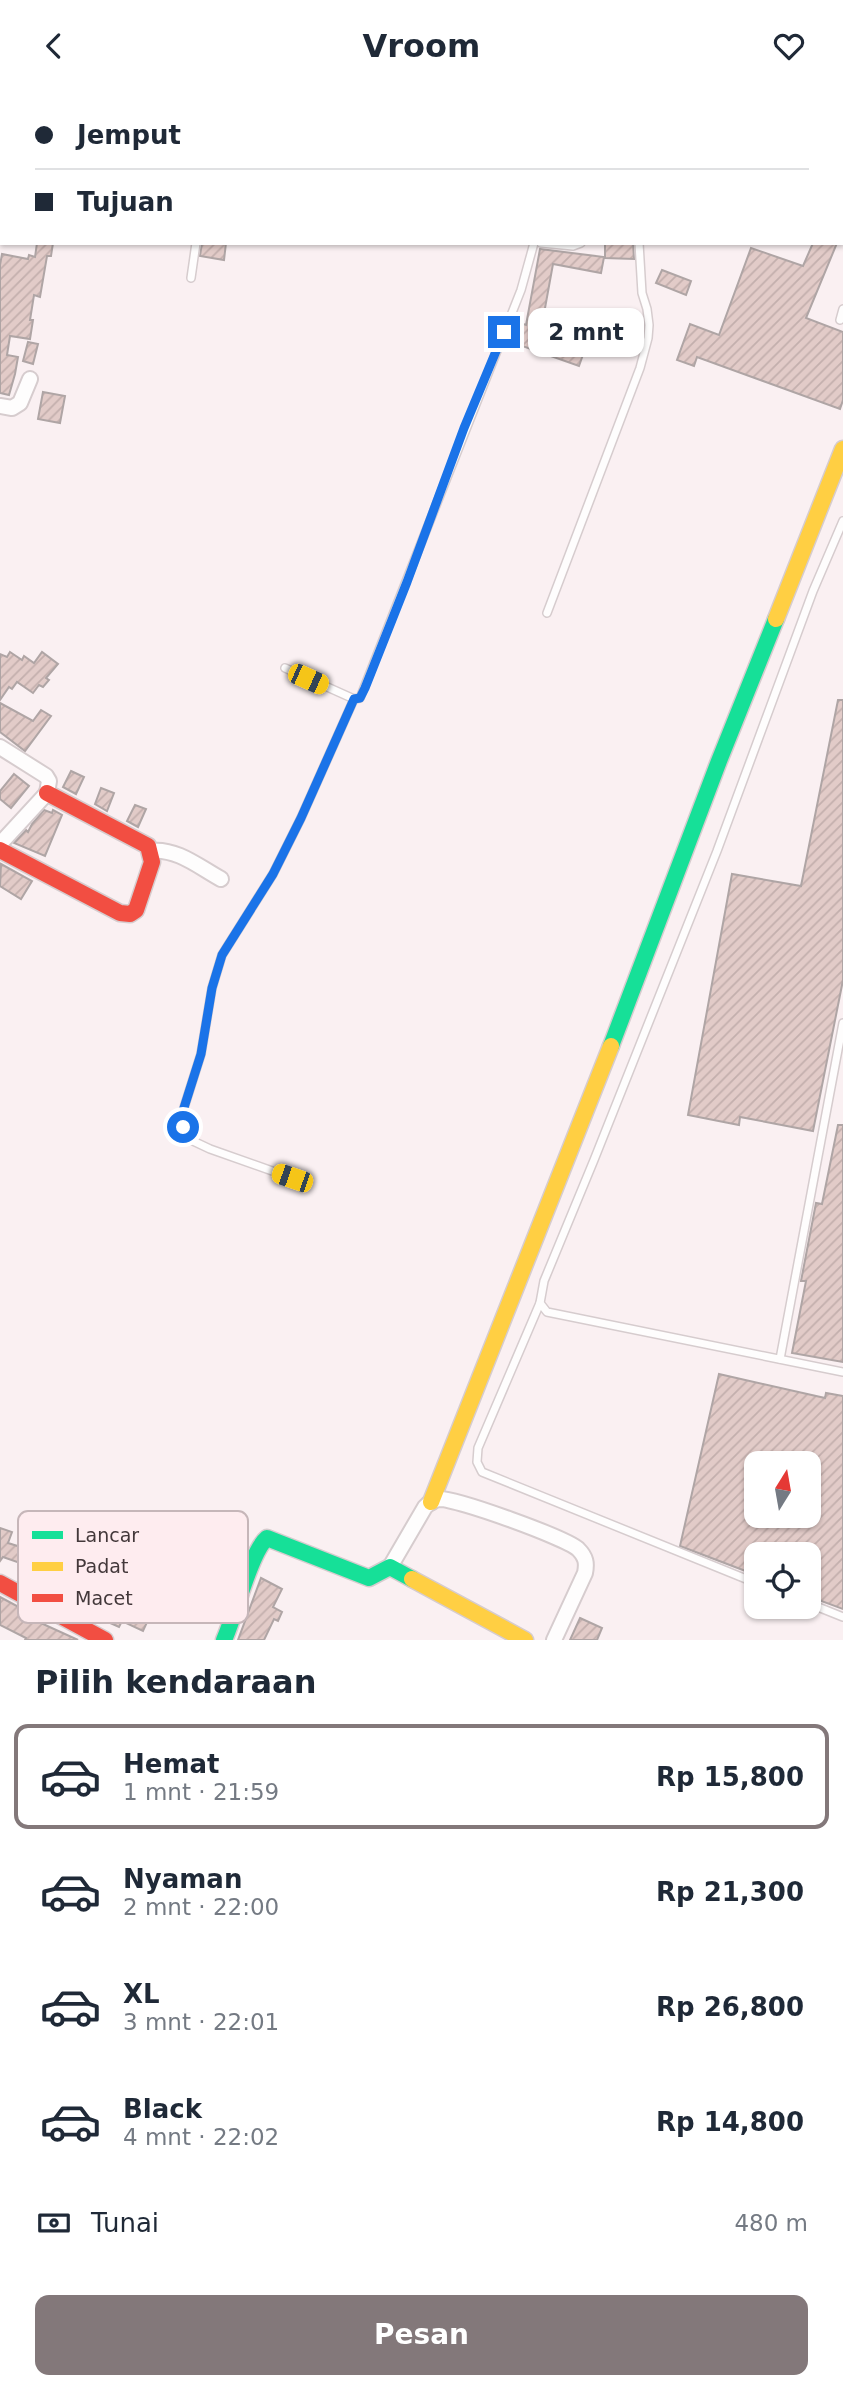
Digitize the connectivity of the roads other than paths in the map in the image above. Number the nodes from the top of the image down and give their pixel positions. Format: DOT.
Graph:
graph roads {
  1 [pos="197,245"];
  2 [pos="533,245"];
  3 [pos="639,245"];
  4 [pos="191,278"];
  5 [pos="843,309"];
  6 [pos="840,320"];
  7 [pos="30,379"];
  8 [pos="0,406"];
  9 [pos="843,449"];
  10 [pos="843,521"];
  11 [pos="547,613"];
  12 [pos="285,669"];
  13 [pos="354,699"];
  14 [pos="0,747"];
  15 [pos="47,793"];
  16 [pos="0,844"];
  17 [pos="0,850"];
  18 [pos="151,851"];
  19 [pos="221,879"];
  20 [pos="843,1023"];
  21 [pos="292,1178"];
  22 [pos="540,1303"];
  23 [pos="780,1359"];
  24 [pos="843,1372"];
  25 [pos="431,1501"];
  26 [pos="390,1567"];
  27 [pos="248,1576"];
  28 [pos="744,1578"];
  29 [pos="0,1583"];
  30 [pos="18,1593"];
  31 [pos="821,1608"];
  32 [pos="843,1617"];
  33 [pos="74,1623"];
  34 [pos="232,1623"];
  35 [pos="105,1640"];
  36 [pos="224,1640"];
  37 [pos="525,1640"];
  38 [pos="554,1640"];
  1 -- 4 [label="lane"];
  2 -- 13 [label="lane"];
  3 -- 11 [label="lane"];
  5 -- 6 [label="lane"];
  7 -- 8 [label="street"];
  9 -- 25 [label="street"];
  10 -- 22 [label="lane"];
  12 -- 13 [label="lane"];
  13 -- 21 [label="lane"];
  14 -- 15 [label="street"];
  15 -- 16 [label="street"];
  15 -- 18 [label="street"];
  17 -- 18 [label="street"];
  18 -- 19 [label="street"];
  20 -- 23 [label="lane"];
  22 -- 23 [label="lane"];
  22 -- 28 [label="lane"];
  23 -- 24 [label="lane"];
  25 -- 26 [label="street"];
  25 -- 38 [label="street"];
  26 -- 27 [label="street"];
  26 -- 37 [label="street"];
  29 -- 30 [label="street"];
  31 -- 32 [label="lane"];
  33 -- 35 [label="street"];
  34 -- 36 [label="street"];
}
